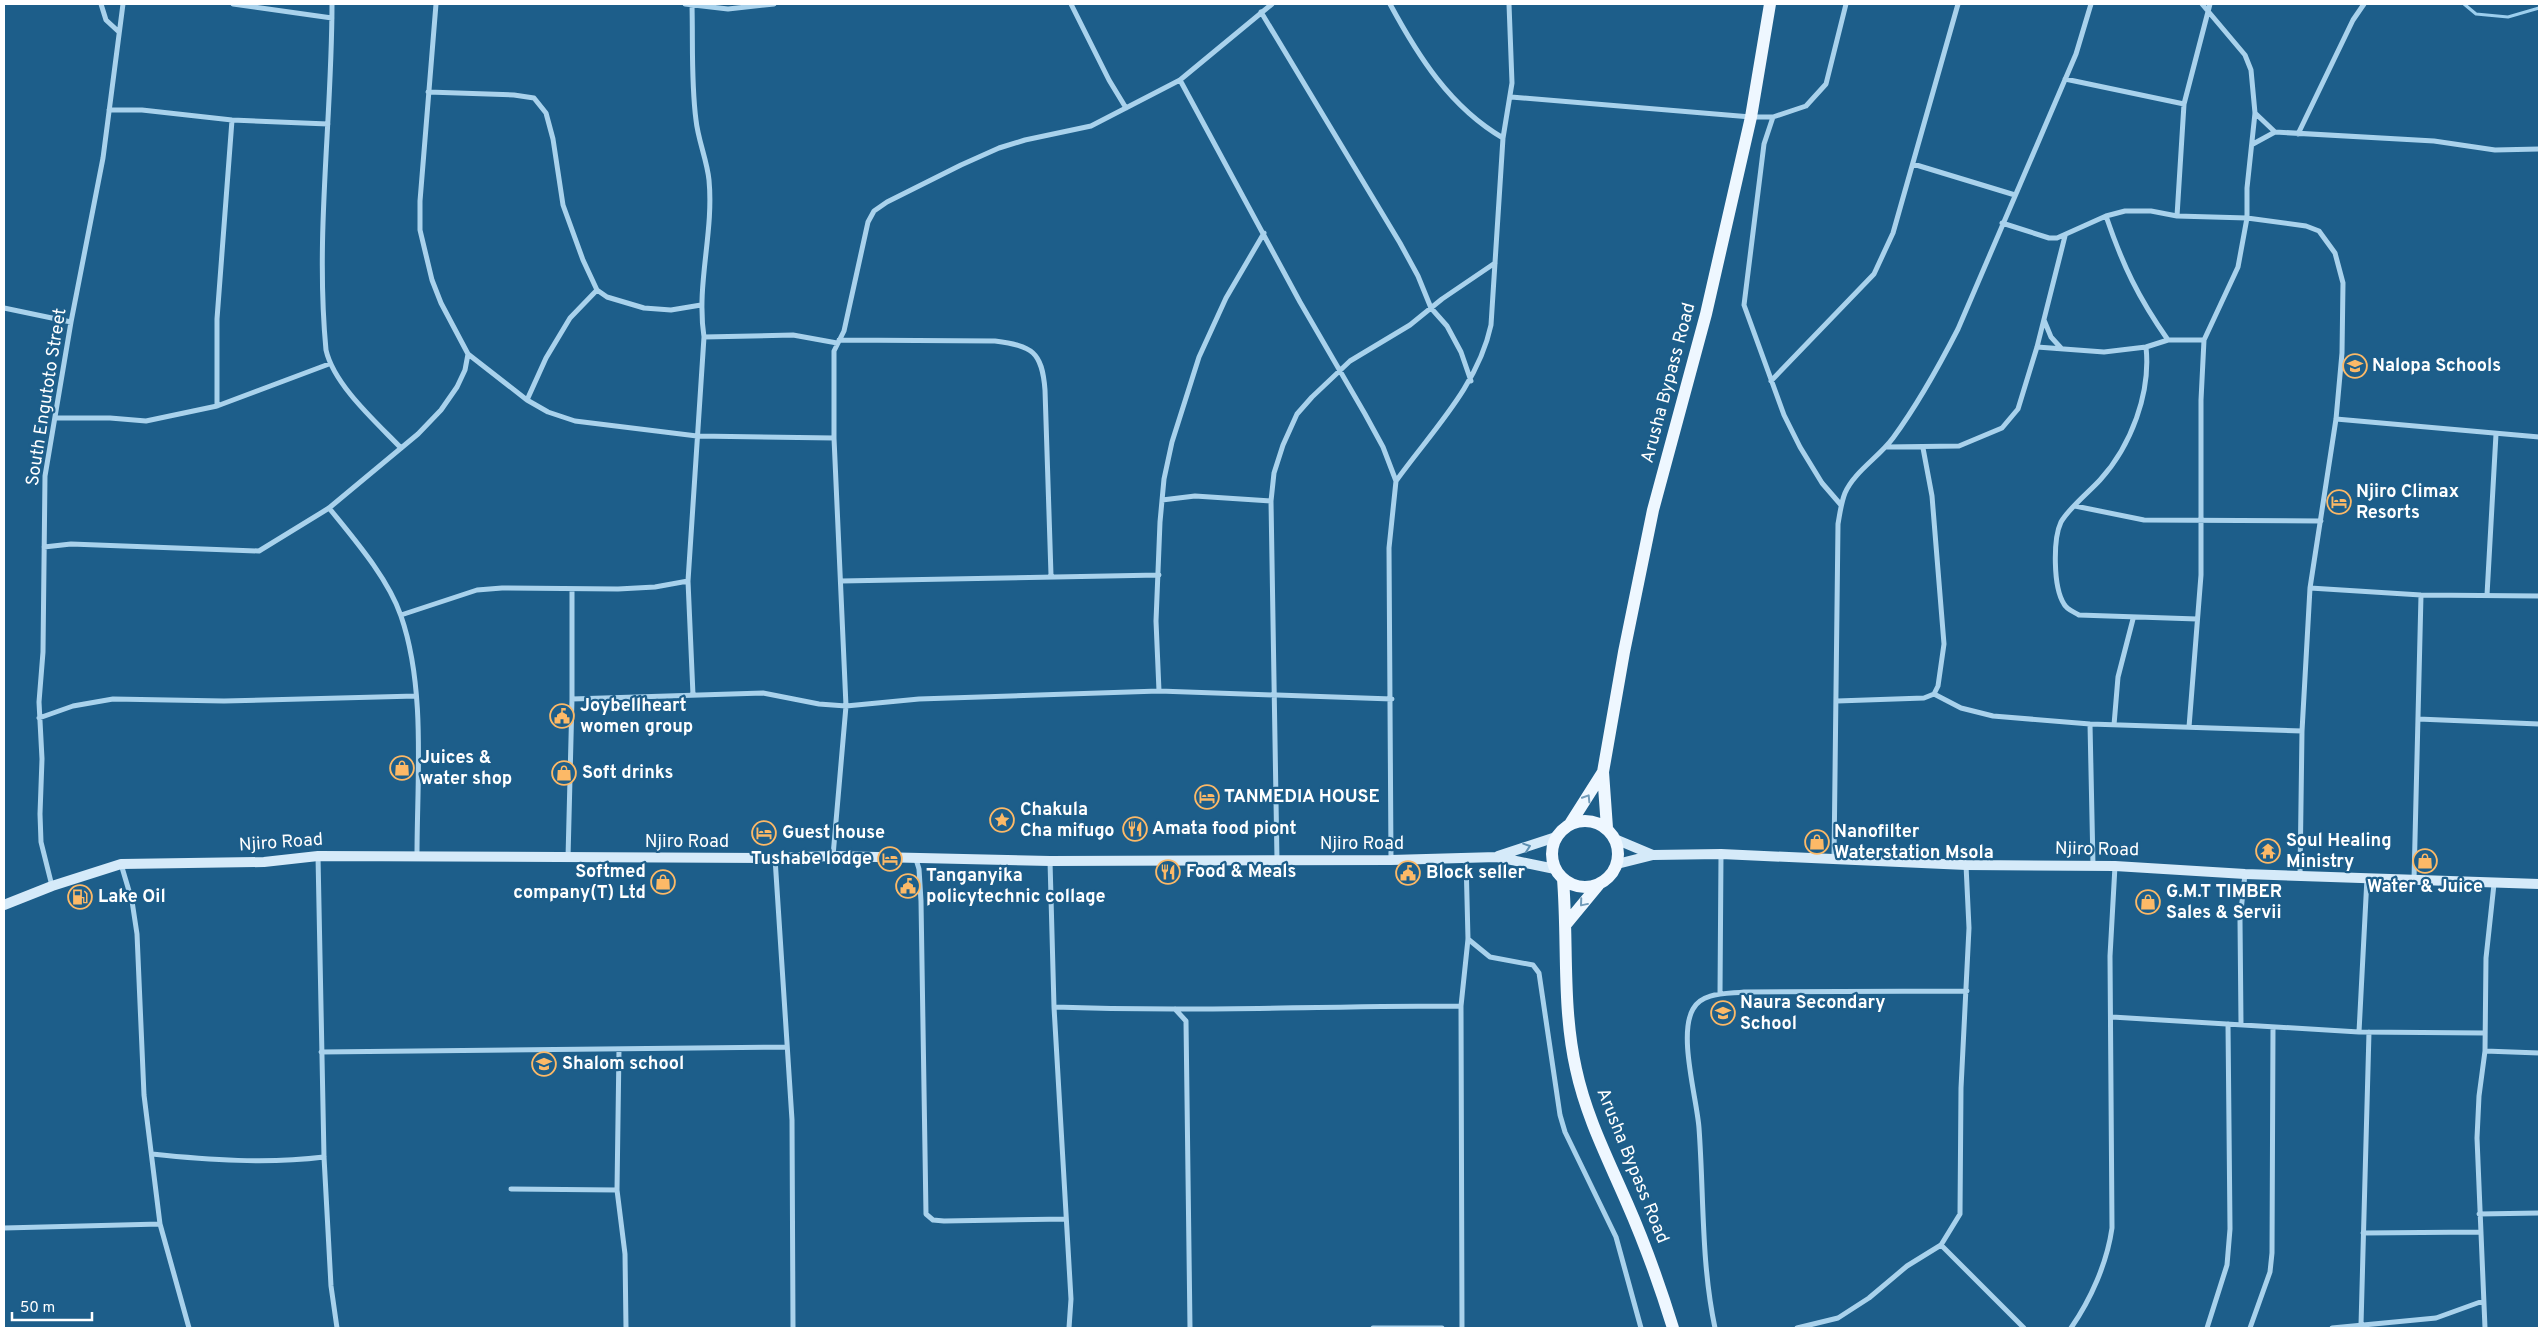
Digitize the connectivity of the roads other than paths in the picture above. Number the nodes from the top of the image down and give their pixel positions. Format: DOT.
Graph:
graph roads {
  1 [pos="101,4"];
  2 [pos="123,4"];
  3 [pos="233,4"];
  4 [pos="332,4"];
  5 [pos="436,4"];
  6 [pos="685,4"];
  7 [pos="774,4"];
  8 [pos="1071,4"];
  9 [pos="1272,4"];
  10 [pos="1390,4"];
  11 [pos="1509,4"];
  12 [pos="1770,4"];
  13 [pos="1846,4"];
  14 [pos="1958,4"];
  15 [pos="2091,4"];
  16 [pos="2202,4"];
  17 [pos="2364,4"];
  18 [pos="692,5"];
  19 [pos="2209,7"];
  20 [pos="1261,12"];
  21 [pos="332,18"];
  22 [pos="119,32"];
  23 [pos="2065,78"];
  24 [pos="1180,80"];
  25 [pos="428,92"];
  26 [pos="1511,97"];
  27 [pos="2184,104"];
  28 [pos="1126,108"];
  29 [pos="109,110"];
  30 [pos="2255,113"];
  31 [pos="1773,117"];
  32 [pos="1750,118"];
  33 [pos="232,120"];
  34 [pos="328,124"];
  35 [pos="2275,132"];
  36 [pos="2298,134"];
  37 [pos="1503,138"];
  38 [pos="2253,144"];
  39 [pos="2539,149"];
  40 [pos="1913,164"];
  41 [pos="2015,195"];
  42 [pos="2106,216"];
  43 [pos="2177,216"];
  44 [pos="2247,218"];
  45 [pos="2002,223"];
  46 [pos="1264,233"];
  47 [pos="2065,236"];
  48 [pos="1495,263"];
  49 [pos="597,290"];
  50 [pos="701,305"];
  51 [pos="4,308"];
  52 [pos="1431,308"];
  53 [pos="2044,319"];
  54 [pos="71,322"];
  55 [pos="704,336"];
  56 [pos="2168,340"];
  57 [pos="2204,340"];
  58 [pos="838,341"];
  59 [pos="2038,347"];
  60 [pos="2146,347"];
  61 [pos="2061,348"];
  62 [pos="468,354"];
  63 [pos="329,364"];
  64 [pos="1339,369"];
  65 [pos="1471,381"];
  66 [pos="1771,381"];
  67 [pos="527,400"];
  68 [pos="217,406"];
  69 [pos="55,418"];
  70 [pos="2336,419"];
  71 [pos="2496,434"];
  72 [pos="697,436"];
  73 [pos="2539,437"];
  74 [pos="834,438"];
  75 [pos="1886,447"];
  76 [pos="401,448"];
  77 [pos="1922,448"];
  78 [pos="1396,481"];
  79 [pos="1162,500"];
  80 [pos="1271,501"];
  81 [pos="1841,504"];
  82 [pos="2076,506"];
  83 [pos="329,508"];
  84 [pos="2202,520"];
  85 [pos="2321,521"];
  86 [pos="44,547"];
  87 [pos="1051,575"];
  88 [pos="1159,575"];
  89 [pos="688,581"];
  90 [pos="841,581"];
  91 [pos="2310,588"];
  92 [pos="572,590"];
  93 [pos="2421,595"];
  94 [pos="2487,596"];
  95 [pos="2539,596"];
  96 [pos="401,615"];
  97 [pos="2133,619"];
  98 [pos="2197,620"];
  99 [pos="1159,691"];
  100 [pos="1275,694"];
  101 [pos="1934,694"];
  102 [pos="693,695"];
  103 [pos="416,696"];
  104 [pos="572,699"];
  105 [pos="1392,699"];
  106 [pos="1837,701"];
  107 [pos="846,706"];
  108 [pos="39,718"];
  109 [pos="2418,719"];
  110 [pos="2090,724"];
  111 [pos="2539,724"];
  112 [pos="2114,725"];
  113 [pos="2189,727"];
  114 [pos="2302,731"];
  115 [pos="1603,772"];
  116 [pos="1570,824"];
  117 [pos="1611,833"];
  118 [pos="1556,837"];
  119 [pos="1653,854"];
  120 [pos="1721,854"];
  121 [pos="417,855"];
  122 [pos="318,856"];
  123 [pos="833,856"];
  124 [pos="915,856"];
  125 [pos="1497,857"];
  126 [pos="568,858"];
  127 [pos="775,858"];
  128 [pos="1466,858"];
  129 [pos="1834,859"];
  130 [pos="1277,860"];
  131 [pos="1391,860"];
  132 [pos="1050,861"];
  133 [pos="121,864"];
  134 [pos="1617,864"];
  135 [pos="1966,865"];
  136 [pos="2093,866"];
  137 [pos="2115,866"];
  138 [pos="1555,869"];
  139 [pos="2245,874"];
  140 [pos="2300,876"];
  141 [pos="2368,878"];
  142 [pos="1563,879"];
  143 [pos="2414,880"];
  144 [pos="1600,884"];
  145 [pos="2494,884"];
  146 [pos="2539,884"];
  147 [pos="52,886"];
  148 [pos="4,905"];
  149 [pos="1566,923"];
  150 [pos="1468,938"];
  151 [pos="1967,991"];
  152 [pos="1720,994"];
  153 [pos="1461,1006"];
  154 [pos="1054,1007"];
  155 [pos="1176,1009"];
  156 [pos="2112,1017"];
  157 [pos="2228,1024"];
  158 [pos="2241,1024"];
  159 [pos="2273,1027"];
  160 [pos="2360,1032"];
  161 [pos="2369,1032"];
  162 [pos="2485,1033"];
  163 [pos="785,1048"];
  164 [pos="619,1050"];
  165 [pos="2485,1051"];
  166 [pos="321,1052"];
  167 [pos="2539,1053"];
  168 [pos="152,1154"];
  169 [pos="324,1157"];
  170 [pos="512,1189"];
  171 [pos="617,1190"];
  172 [pos="2479,1214"];
  173 [pos="2539,1214"];
  174 [pos="1066,1219"];
  175 [pos="160,1224"];
  176 [pos="4,1228"];
  177 [pos="2480,1232"];
  178 [pos="2363,1233"];
  179 [pos="1941,1246"];
  180 [pos="2483,1301"];
  181 [pos="2361,1326"];
  182 [pos="188,1328"];
  183 [pos="337,1328"];
  184 [pos="626,1328"];
  185 [pos="792,1328"];
  186 [pos="1069,1328"];
  187 [pos="1190,1328"];
  188 [pos="1373,1328"];
  189 [pos="1442,1328"];
  190 [pos="1462,1328"];
  191 [pos="1642,1328"];
  192 [pos="1674,1328"];
  193 [pos="1715,1328"];
  194 [pos="1798,1328"];
  195 [pos="2024,1328"];
  196 [pos="2071,1328"];
  197 [pos="2207,1328"];
  198 [pos="2250,1328"];
  199 [pos="2332,1328"];
  200 [pos="2485,1328"];
  1 -- 22 [label="street"];
  2 -- 22 [label="street, South Engutoto Street"];
  3 -- 21 [label="street"];
  4 -- 21 [label="street"];
  5 -- 25 [label="street"];
  6 -- 18 [label="street"];
  7 -- 18 [label="street"];
  8 -- 28 [label="street"];
  9 -- 20 [label="street"];
  10 -- 37 [label="street"];
  11 -- 26 [label="street"];
  12 -- 32 [label="main road, Arusha Bypass Road"];
  13 -- 31 [label="street"];
  14 -- 40 [label="street"];
  15 -- 23 [label="street"];
  16 -- 19 [label="street"];
  17 -- 36 [label="street"];
  18 -- 50 [label="street"];
  19 -- 27 [label="street"];
  19 -- 30 [label="street"];
  20 -- 24 [label="street"];
  20 -- 52 [label="street"];
  21 -- 34 [label="street"];
  22 -- 29 [label="street, South Engutoto Street"];
  23 -- 27 [label="street"];
  23 -- 41 [label="street"];
  24 -- 28 [label="street"];
  24 -- 46 [label="street"];
  25 -- 49 [label="street"];
  25 -- 62 [label="street"];
  26 -- 32 [label="street"];
  26 -- 37 [label="street"];
  27 -- 43 [label="street"];
  28 -- 58 [label="street"];
  29 -- 33 [label="street"];
  29 -- 54 [label="street, South Engutoto Street"];
  30 -- 35 [label="street"];
  30 -- 38 [label="street"];
  31 -- 32 [label="street"];
  31 -- 66 [label="street"];
  32 -- 115 [label="main road, Arusha Bypass Road"];
  33 -- 34 [label="street"];
  33 -- 68 [label="street"];
  34 -- 63 [label="street"];
  35 -- 36 [label="street"];
  35 -- 38 [label="street"];
  36 -- 39 [label="street"];
  37 -- 48 [label="street"];
  38 -- 44 [label="street"];
  40 -- 41 [label="street"];
  40 -- 66 [label="street"];
  41 -- 45 [label="street"];
  42 -- 43 [label="street"];
  42 -- 47 [label="street"];
  42 -- 56 [label="street"];
  43 -- 44 [label="street"];
  44 -- 57 [label="street"];
  44 -- 70 [label="street"];
  45 -- 47 [label="street"];
  45 -- 75 [label="street"];
  46 -- 64 [label="street"];
  46 -- 79 [label="street"];
  47 -- 53 [label="street"];
  48 -- 52 [label="street"];
  48 -- 65 [label="street"];
  49 -- 50 [label="street"];
  49 -- 67 [label="street"];
  50 -- 55 [label="street"];
  51 -- 54 [label="street"];
  52 -- 64 [label="street"];
  52 -- 65 [label="street"];
  53 -- 59 [label="street"];
  53 -- 61 [label="street"];
  54 -- 69 [label="street, South Engutoto Street"];
  55 -- 58 [label="street"];
  55 -- 72 [label="street"];
  56 -- 57 [label="street"];
  56 -- 60 [label="street"];
  57 -- 84 [label="street"];
  58 -- 74 [label="street"];
  58 -- 87 [label="street"];
  59 -- 61 [label="street"];
  59 -- 77 [label="street"];
  60 -- 61 [label="street"];
  60 -- 82 [label="street"];
  62 -- 67 [label="street"];
  62 -- 76 [label="street"];
  63 -- 68 [label="street"];
  63 -- 76 [label="street"];
  64 -- 78 [label="street"];
  64 -- 80 [label="street"];
  65 -- 78 [label="street"];
  66 -- 81 [label="street"];
  67 -- 72 [label="street"];
  68 -- 69 [label="street"];
  69 -- 86 [label="street, South Engutoto Street"];
  70 -- 71 [label="street"];
  70 -- 85 [label="street"];
  71 -- 73 [label="street"];
  71 -- 94 [label="street"];
  72 -- 74 [label="street"];
  72 -- 89 [label="street"];
  74 -- 90 [label="street"];
  75 -- 77 [label="street"];
  75 -- 81 [label="street"];
  76 -- 83 [label="street"];
  77 -- 101 [label="street"];
  78 -- 105 [label="street"];
  79 -- 80 [label="street"];
  79 -- 88 [label="street"];
  80 -- 100 [label="street"];
  81 -- 106 [label="street"];
  82 -- 84 [label="street"];
  82 -- 97 [label="street"];
  83 -- 86 [label="street"];
  83 -- 96 [label="street"];
  84 -- 85 [label="street"];
  84 -- 98 [label="street"];
  85 -- 91 [label="street"];
  86 -- 108 [label="street, South Engutoto Street"];
  87 -- 88 [label="street"];
  87 -- 90 [label="street"];
  88 -- 99 [label="street"];
  89 -- 92 [label="street"];
  89 -- 102 [label="street"];
  90 -- 107 [label="street"];
  91 -- 93 [label="street"];
  91 -- 114 [label="street"];
  92 -- 96 [label="street"];
  92 -- 104 [label="street"];
  93 -- 94 [label="street"];
  93 -- 109 [label="street"];
  94 -- 95 [label="street"];
  96 -- 103 [label="street"];
  97 -- 98 [label="street"];
  97 -- 112 [label="street"];
  98 -- 113 [label="street"];
  99 -- 100 [label="street"];
  99 -- 107 [label="street"];
  100 -- 105 [label="street"];
  100 -- 130 [label="street"];
  101 -- 106 [label="street"];
  101 -- 110 [label="street"];
  102 -- 104 [label="street"];
  102 -- 107 [label="street"];
  103 -- 108 [label="street"];
  103 -- 121 [label="street"];
  104 -- 126 [label="street"];
  105 -- 131 [label="street"];
  106 -- 129 [label="street"];
  107 -- 123 [label="street"];
  108 -- 147 [label="street, South Engutoto Street"];
  109 -- 111 [label="street"];
  109 -- 143 [label="street"];
  110 -- 112 [label="street"];
  110 -- 136 [label="street"];
  112 -- 113 [label="street"];
  113 -- 114 [label="street"];
  114 -- 140 [label="street"];
  116 -- 115 [label="main road, Arusha Bypass Road, one-way"];
  115 -- 117 [label="main road, Arusha Bypass Road"];
  116 -- 117 [label="main road"];
  116 -- 118 [label="main road, Arusha Bypass Road"];
  117 -- 119 [label="street, Njiro Road"];
  117 -- 134 [label="main road, Arusha Bypass Road"];
  125 -- 118 [label="street, Njiro Road, one-way"];
  118 -- 138 [label="main road"];
  119 -- 120 [label="street, Njiro Road"];
  119 -- 134 [label="street, Njiro Road"];
  120 -- 129 [label="street, Njiro Road"];
  120 -- 152 [label="street"];
  121 -- 122 [label="street, Njiro Road"];
  121 -- 126 [label="street, Njiro Road"];
  122 -- 133 [label="street, Njiro Road"];
  122 -- 166 [label="street"];
  123 -- 124 [label="street, Njiro Road"];
  123 -- 127 [label="street, Njiro Road"];
  124 -- 132 [label="street, Njiro Road"];
  124 -- 174 [label="street"];
  125 -- 128 [label="street, Njiro Road"];
  125 -- 138 [label="street, Njiro Road"];
  126 -- 127 [label="street, Njiro Road"];
  127 -- 163 [label="street"];
  128 -- 131 [label="street, Njiro Road"];
  128 -- 150 [label="street"];
  129 -- 135 [label="street, Njiro Road"];
  130 -- 131 [label="street, Njiro Road"];
  130 -- 132 [label="street, Njiro Road"];
  132 -- 154 [label="street"];
  133 -- 147 [label="street, Njiro Road"];
  133 -- 168 [label="street"];
  134 -- 144 [label="main road"];
  135 -- 136 [label="street, Njiro Road"];
  135 -- 151 [label="street"];
  136 -- 137 [label="street, Njiro Road"];
  137 -- 139 [label="street, Njiro Road"];
  137 -- 156 [label="street"];
  138 -- 142 [label="main road"];
  139 -- 140 [label="street, Njiro Road"];
  139 -- 158 [label="street"];
  140 -- 141 [label="street, Njiro Road"];
  141 -- 143 [label="street, Njiro Road"];
  141 -- 160 [label="street"];
  142 -- 144 [label="main road"];
  142 -- 149 [label="main road, Arusha Bypass Road"];
  143 -- 145 [label="street, Njiro Road"];
  144 -- 149 [label="main road, one-way"];
  145 -- 146 [label="street, Njiro Road"];
  145 -- 162 [label="street"];
  147 -- 148 [label="street, Njiro Road"];
  149 -- 192 [label="main road, Arusha Bypass Road"];
  150 -- 153 [label="street"];
  150 -- 191 [label="street"];
  151 -- 152 [label="street"];
  151 -- 179 [label="street"];
  152 -- 193 [label="street"];
  153 -- 155 [label="street"];
  153 -- 190 [label="street"];
  154 -- 155 [label="street"];
  154 -- 174 [label="street"];
  155 -- 187 [label="street"];
  156 -- 157 [label="street"];
  156 -- 196 [label="street"];
  157 -- 158 [label="street"];
  157 -- 197 [label="street"];
  158 -- 159 [label="street"];
  159 -- 160 [label="street"];
  159 -- 198 [label="street"];
  160 -- 161 [label="street"];
  161 -- 162 [label="street"];
  161 -- 178 [label="street"];
  162 -- 165 [label="street"];
  163 -- 164 [label="street"];
  163 -- 185 [label="street"];
  164 -- 166 [label="street"];
  164 -- 171 [label="street"];
  165 -- 167 [label="street"];
  165 -- 172 [label="street"];
  166 -- 169 [label="street"];
  168 -- 169 [label="street"];
  168 -- 175 [label="street"];
  169 -- 183 [label="street"];
  170 -- 171 [label="street"];
  171 -- 184 [label="street"];
  172 -- 173 [label="street"];
  172 -- 177 [label="street"];
  174 -- 186 [label="street"];
  175 -- 176 [label="street"];
  175 -- 182 [label="street"];
  177 -- 178 [label="street"];
  177 -- 180 [label="street"];
  178 -- 181 [label="street"];
  179 -- 194 [label="street"];
  179 -- 195 [label="street"];
  180 -- 181 [label="street"];
  180 -- 200 [label="street"];
  181 -- 199 [label="street"];
  188 -- 189 [label="street"];
}
